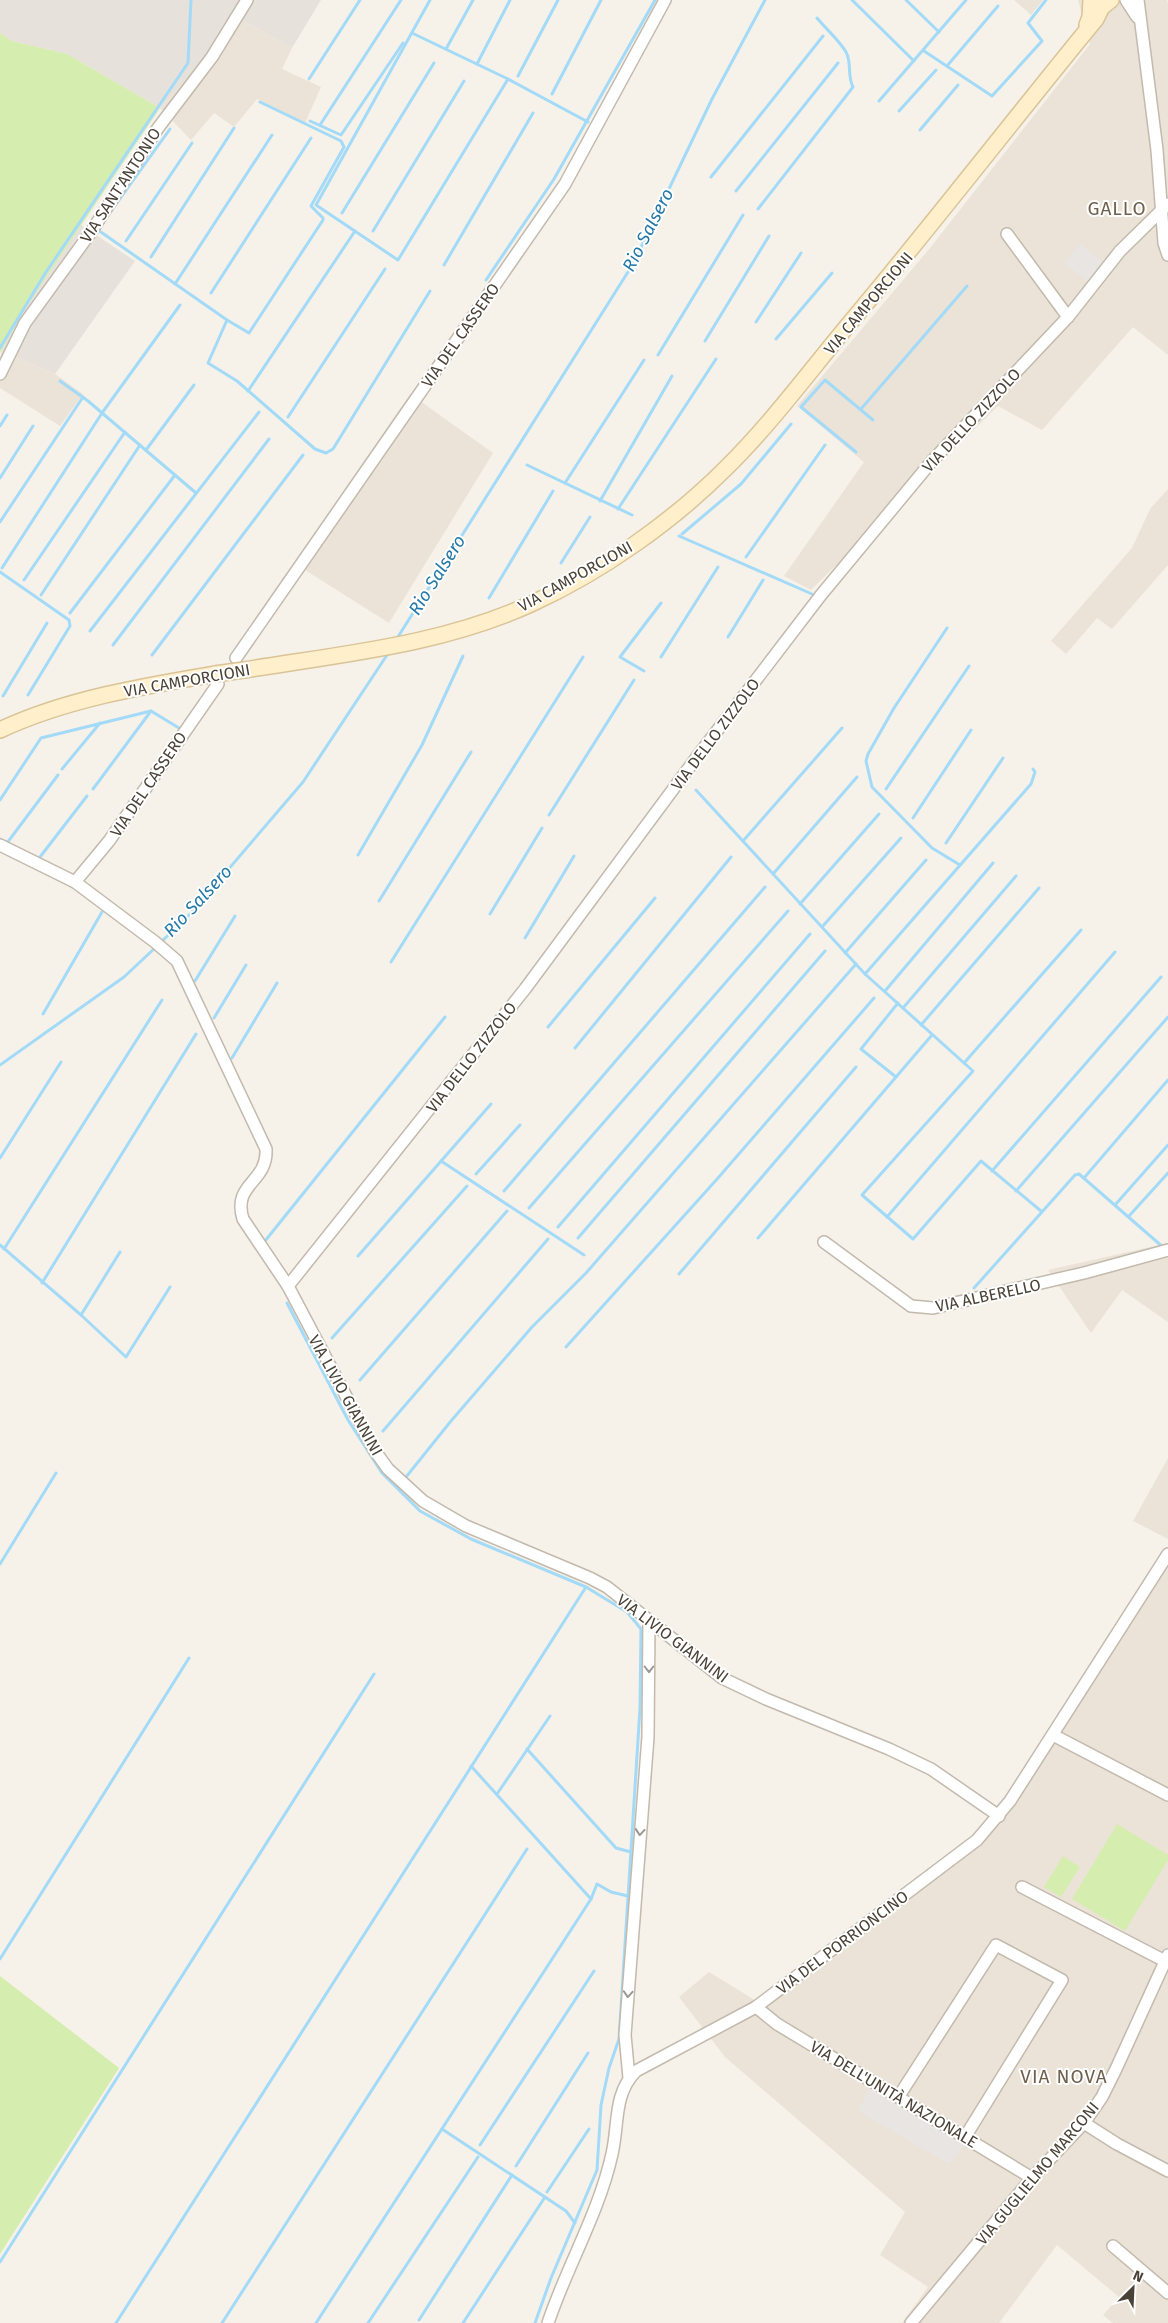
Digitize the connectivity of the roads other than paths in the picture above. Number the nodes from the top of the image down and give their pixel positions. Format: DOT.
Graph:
graph roads {
  1 [pos="247,0"];
  2 [pos="666,0"];
  3 [pos="1091,0"];
  4 [pos="1111,0"];
  5 [pos="1126,0"];
  6 [pos="1138,0"];
  7 [pos="1140,23"];
  8 [pos="1083,34"];
  9 [pos="1164,207"];
  10 [pos="1007,234"];
  11 [pos="1168,255"];
  12 [pos="1068,317"];
  13 [pos="0,374"];
  14 [pos="240,664"];
  15 [pos="217,679"];
  16 [pos="0,730"];
  17 [pos="0,845"];
  18 [pos="75,882"];
  19 [pos="824,1242"];
  20 [pos="1168,1250"];
  21 [pos="288,1286"];
  22 [pos="1168,1554"];
  23 [pos="649,1621"];
  24 [pos="1053,1735"];
  25 [pos="1168,1795"];
  26 [pos="999,1816"];
  27 [pos="1022,1887"];
  28 [pos="1167,1958"];
  29 [pos="756,2007"];
  30 [pos="629,2078"];
  31 [pos="899,2096"];
  32 [pos="1084,2123"];
  33 [pos="965,2137"];
  34 [pos="1168,2171"];
  35 [pos="1032,2178"];
  36 [pos="1113,2246"];
  37 [pos="1168,2293"];
  38 [pos="548,2323"];
  39 [pos="911,2323"];
  1 -- 13 [label="street, VIA SANT'ANTONIO"];
  2 -- 14 [label="street, VIA DEL CASSERO"];
  3 -- 8 [label="main road"];
  4 -- 8 [label="main road, VIA CAMPORCIONI"];
  5 -- 7 [label="street"];
  6 -- 7 [label="street"];
  7 -- 9 [label="street"];
  8 -- 14 [label="main road, VIA CAMPORCIONI"];
  9 -- 11 [label="street"];
  9 -- 12 [label="street, VIA DELLO ZIZZOLO"];
  10 -- 12 [label="street"];
  12 -- 21 [label="street, VIA DELLO ZIZZOLO"];
  14 -- 15 [label="main road, VIA CAMPORCIONI, bridge"];
  15 -- 16 [label="main road, VIA CAMPORCIONI"];
  15 -- 18 [label="street, VIA DEL CASSERO"];
  17 -- 18 [label="street, VIA LIVIO GIANNINI"];
  18 -- 21 [label="street, VIA LIVIO GIANNINI"];
  19 -- 20 [label="street, VIA ALBERELLO"];
  21 -- 23 [label="street, VIA LIVIO GIANNINI"];
  22 -- 24 [label="street, VIA DEL PORRIONCINO"];
  23 -- 26 [label="street, VIA LIVIO GIANNINI"];
  23 -- 30 [label="street, one-way"];
  24 -- 25 [label="street"];
  24 -- 26 [label="street, VIA DEL PORRIONCINO"];
  26 -- 29 [label="street, VIA DEL PORRIONCINO"];
  27 -- 28 [label="street"];
  28 -- 32 [label="street, VIA GUGLIELMO MARCONI"];
  29 -- 30 [label="street, VIA DEL PORRIONCINO"];
  29 -- 31 [label="street, VIA DELL'UNITÀ NAZIONALE"];
  30 -- 38 [label="street"];
  31 -- 33 [label="street, VIA DELL'UNITÀ NAZIONALE"];
  31 -- 33 [label="street"];
  32 -- 34 [label="street"];
  32 -- 35 [label="street, VIA GUGLIELMO MARCONI"];
  33 -- 35 [label="street, VIA DELL'UNITÀ NAZIONALE"];
  35 -- 39 [label="street, VIA GUGLIELMO MARCONI"];
  36 -- 37 [label="street"];
}
